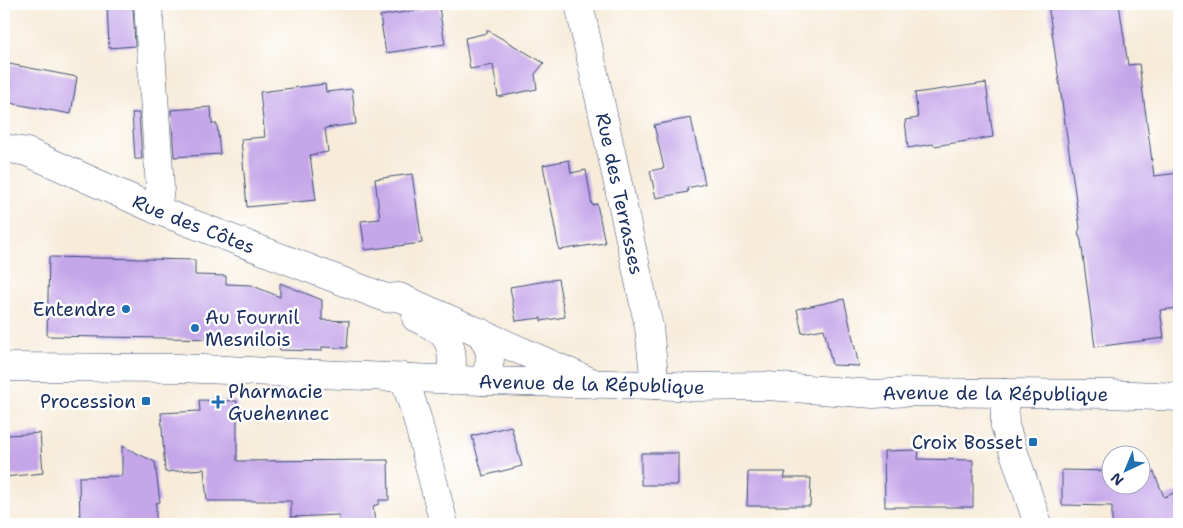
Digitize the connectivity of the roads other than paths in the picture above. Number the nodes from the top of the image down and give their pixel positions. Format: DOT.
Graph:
graph roads {
  1 [pos="148,4"];
  2 [pos="579,4"];
  3 [pos="4,148"];
  4 [pos="157,210"];
  5 [pos="386,298"];
  6 [pos="480,332"];
  7 [pos="4,367"];
  8 [pos="404,377"];
  9 [pos="451,380"];
  10 [pos="483,381"];
  11 [pos="596,384"];
  12 [pos="655,385"];
  13 [pos="1004,393"];
  14 [pos="1179,397"];
  15 [pos="444,524"];
  16 [pos="1038,524"];
  1 -- 4 [label="street"];
  2 -- 12 [label="street, Rue des Terrasses"];
  3 -- 4 [label="street, Rue des Côtes"];
  4 -- 5 [label="street, Rue des Côtes"];
  5 -- 6 [label="street, Rue des Côtes"];
  5 -- 9 [label="street, Rue des Côtes"];
  6 -- 10 [label="street"];
  6 -- 11 [label="street, Rue des Côtes"];
  7 -- 8 [label="street, Avenue de la République"];
  8 -- 9 [label="street, Avenue de la République"];
  8 -- 15 [label="street"];
  9 -- 10 [label="street, Avenue de la République"];
  10 -- 11 [label="street, Avenue de la République"];
  11 -- 12 [label="street, Avenue de la République"];
  12 -- 13 [label="street, Avenue de la République"];
  13 -- 14 [label="street, Avenue de la République"];
  13 -- 16 [label="street"];
}
